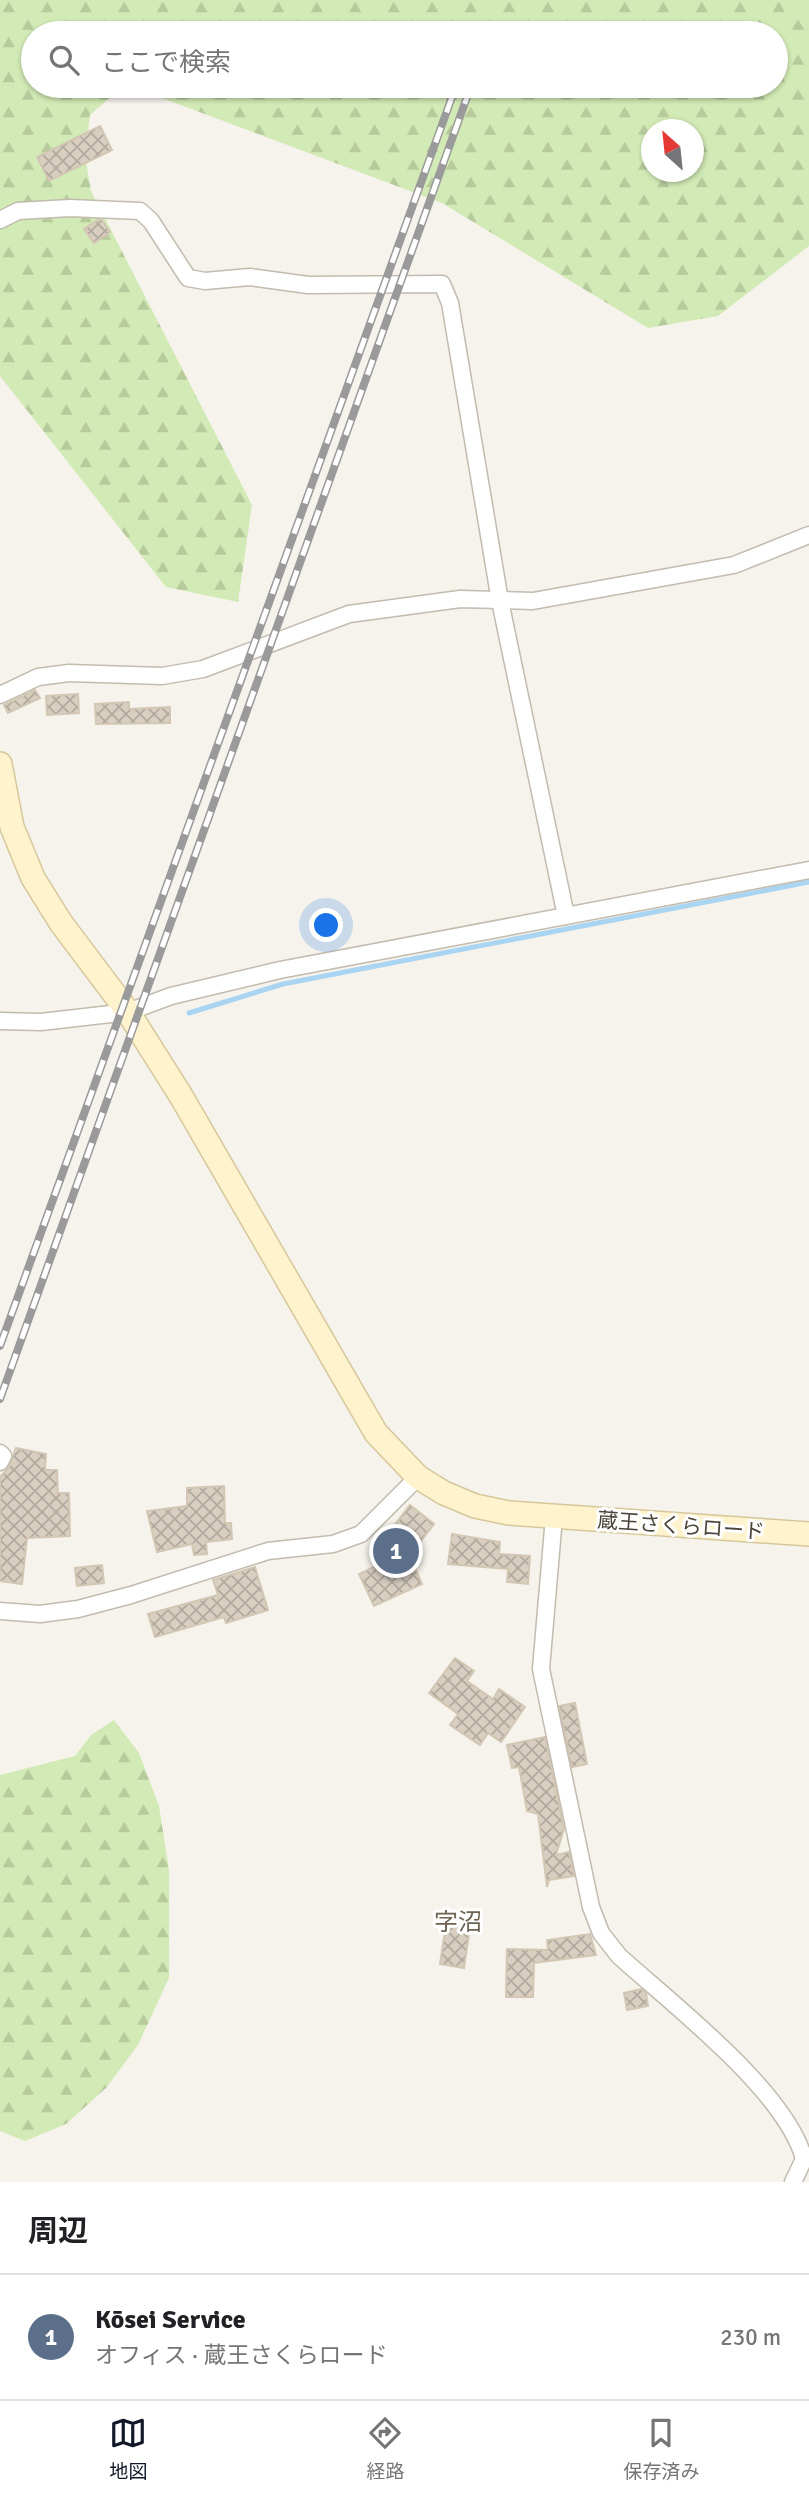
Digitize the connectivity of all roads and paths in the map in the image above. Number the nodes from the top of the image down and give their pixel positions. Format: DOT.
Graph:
graph roads {
  1 [pos="0,220"];
  2 [pos="809,535"];
  3 [pos="500,601"];
  4 [pos="0,695"];
  5 [pos="0,764"];
  6 [pos="809,870"];
  7 [pos="566,916"];
  8 [pos="128,1012"];
  9 [pos="0,1021"];
  10 [pos="0,1453"];
  11 [pos="0,1462"];
  12 [pos="418,1477"];
  13 [pos="554,1517"];
  14 [pos="809,1534"];
  15 [pos="0,1611"];
  16 [pos="793,2182"];
  1 -- 3 [label="street"];
  2 -- 3 [label="street"];
  3 -- 4 [label="street"];
  3 -- 7 [label="street"];
  5 -- 8 [label="street, 蔵王さくらロード"];
  6 -- 7 [label="street"];
  7 -- 8 [label="street"];
  8 -- 9 [label="street"];
  8 -- 12 [label="street, 蔵王さくらロード"];
  10 -- 11 [label="street"];
  12 -- 13 [label="street, 蔵王さくらロード"];
  12 -- 15 [label="street"];
  13 -- 14 [label="street, 蔵王さくらロード"];
  13 -- 16 [label="street"];
}
